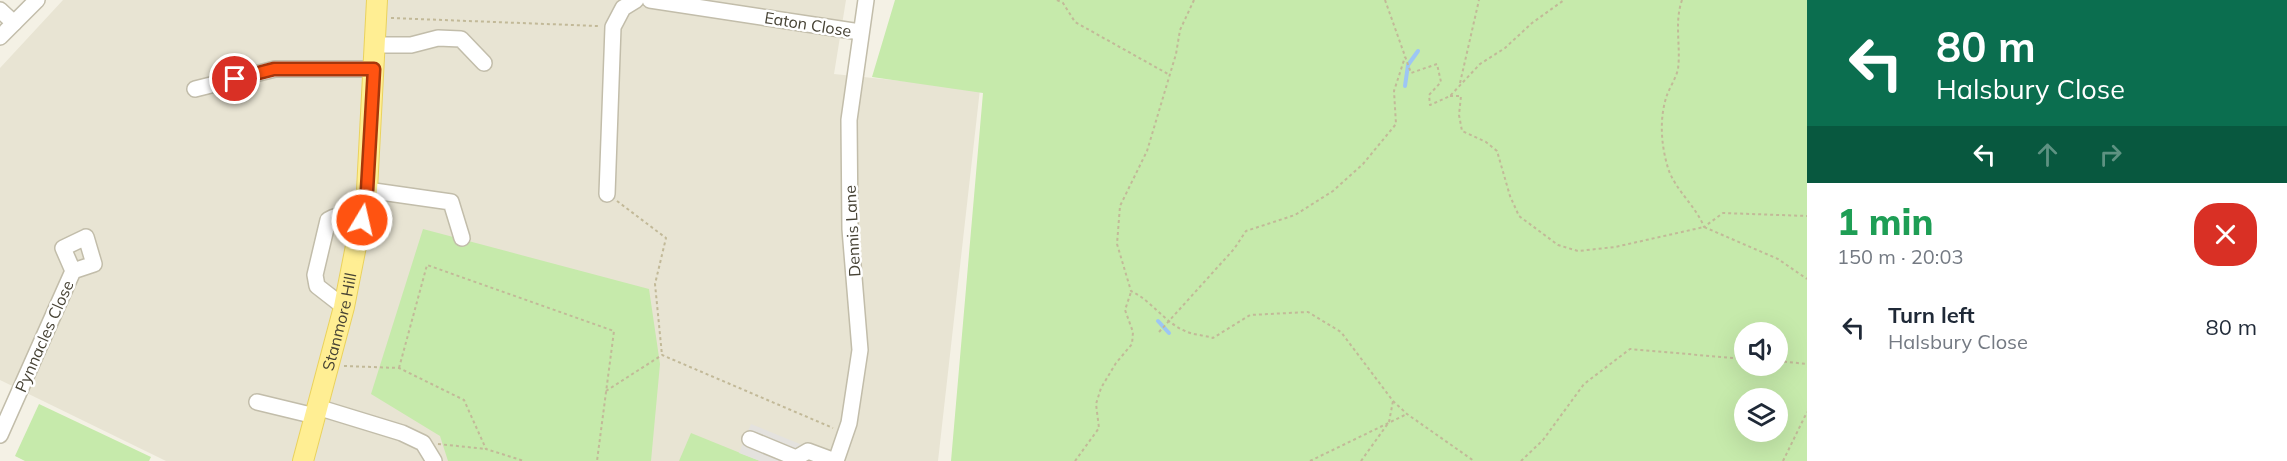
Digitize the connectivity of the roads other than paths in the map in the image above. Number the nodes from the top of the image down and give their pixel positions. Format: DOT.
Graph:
graph roads {
  1 [pos="37,0"];
  2 [pos="636,0"];
  3 [pos="650,0"];
  4 [pos="866,0"];
  5 [pos="377,8"];
  6 [pos="0,10"];
  7 [pos="14,23"];
  8 [pos="860,32"];
  9 [pos="0,36"];
  10 [pos="375,45"];
  11 [pos="484,63"];
  12 [pos="374,69"];
  13 [pos="195,89"];
  14 [pos="367,190"];
  15 [pos="606,194"];
  16 [pos="362,220"];
  17 [pos="462,238"];
  18 [pos="73,271"];
  19 [pos="344,307"];
  20 [pos="257,402"];
  21 [pos="316,412"];
  22 [pos="0,435"];
  23 [pos="750,439"];
  24 [pos="303,461"];
  25 [pos="434,461"];
  26 [pos="835,461"];
  1 -- 7 [label="street"];
  2 -- 15 [label="street"];
  3 -- 8 [label="street, Eaton Close"];
  4 -- 8 [label="street, Dennis Lane"];
  5 -- 10 [label="main road, Stanmore Hill"];
  6 -- 7 [label="street"];
  7 -- 9 [label="street"];
  8 -- 26 [label="street, Dennis Lane"];
  10 -- 11 [label="street"];
  10 -- 12 [label="main road, Stanmore Hill"];
  12 -- 13 [label="street"];
  12 -- 14 [label="main road, Stanmore Hill"];
  14 -- 16 [label="main road, Stanmore Hill"];
  14 -- 17 [label="street"];
  16 -- 19 [label="main road, Stanmore Hill"];
  16 -- 19 [label="street"];
  18 -- 22 [label="street, Pynnacles Close"];
  19 -- 21 [label="main road, Stanmore Hill"];
  20 -- 21 [label="street"];
  21 -- 24 [label="main road, Stanmore Hill"];
  21 -- 25 [label="street"];
  23 -- 26 [label="street"];
}
